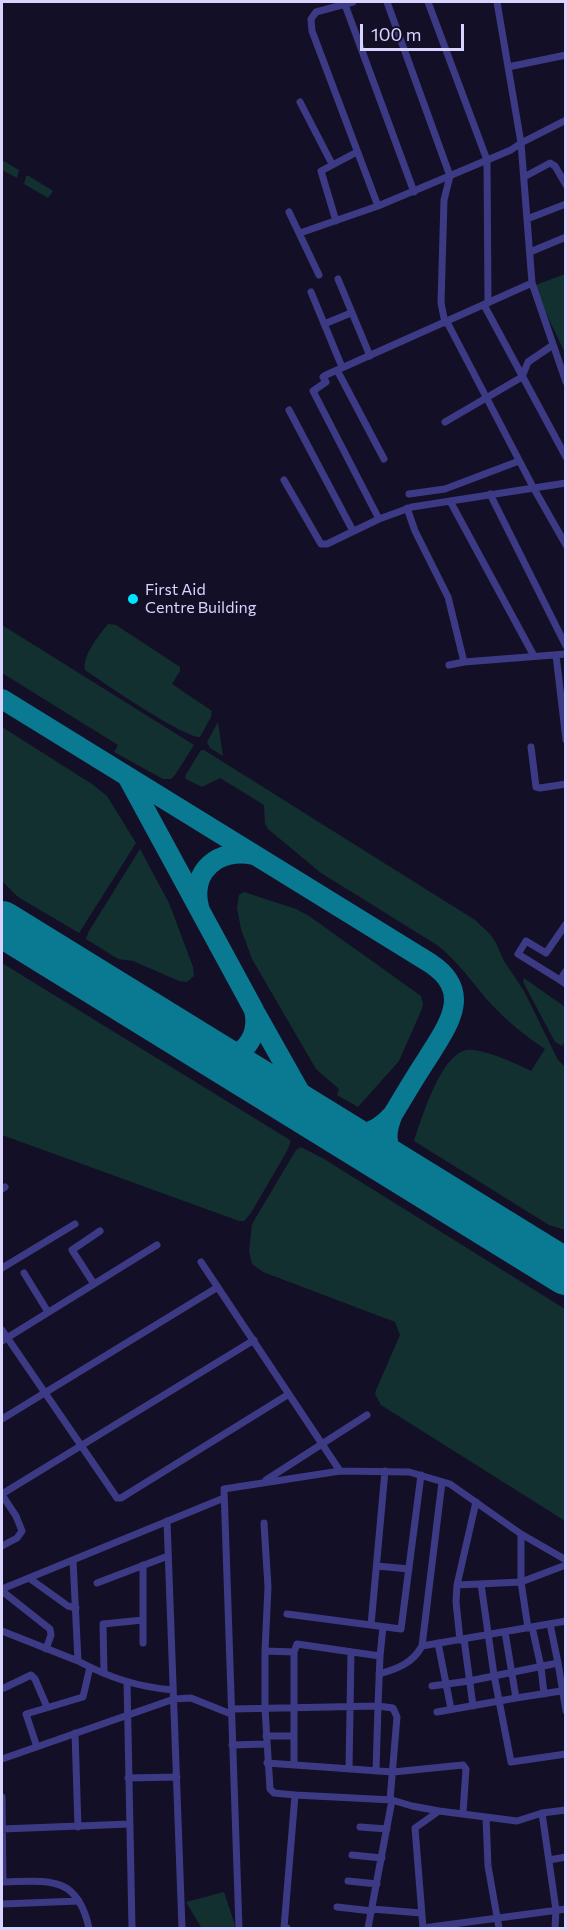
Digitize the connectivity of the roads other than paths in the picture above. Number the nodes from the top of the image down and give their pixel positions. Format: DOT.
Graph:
graph roads {
  1 [pos="348,2"];
  2 [pos="387,2"];
  3 [pos="428,2"];
  4 [pos="497,2"];
  5 [pos="566,55"];
  6 [pos="508,67"];
  7 [pos="300,102"];
  8 [pos="566,120"];
  9 [pos="521,143"];
  10 [pos="357,152"];
  11 [pos="487,160"];
  12 [pos="332,164"];
  13 [pos="450,176"];
  14 [pos="524,177"];
  15 [pos="566,185"];
  16 [pos="414,192"];
  17 [pos="566,204"];
  18 [pos="378,206"];
  19 [pos="290,212"];
  20 [pos="527,219"];
  21 [pos="336,221"];
  22 [pos="300,233"];
  23 [pos="566,237"];
  24 [pos="530,252"];
  25 [pos="319,275"];
  26 [pos="338,279"];
  27 [pos="532,283"];
  28 [pos="311,291"];
  29 [pos="486,304"];
  30 [pos="351,313"];
  31 [pos="446,322"];
  32 [pos="324,324"];
  33 [pos="553,345"];
  34 [pos="370,356"];
  35 [pos="340,368"];
  36 [pos="564,370"];
  37 [pos="522,377"];
  38 [pos="566,382"];
  39 [pos="486,398"];
  40 [pos="289,410"];
  41 [pos="445,422"];
  42 [pos="566,457"];
  43 [pos="384,459"];
  44 [pos="519,461"];
  45 [pos="284,480"];
  46 [pos="566,483"];
  47 [pos="532,487"];
  48 [pos="409,494"];
  49 [pos="490,494"];
  50 [pos="450,501"];
  51 [pos="407,508"];
  52 [pos="379,519"];
  53 [pos="353,531"];
  54 [pos="566,545"];
  55 [pos="566,646"];
  56 [pos="566,654"];
  57 [pos="556,655"];
  58 [pos="534,657"];
  59 [pos="464,662"];
  60 [pos="449,665"];
  61 [pos="566,740"];
  62 [pos="531,747"];
  63 [pos="566,784"];
  64 [pos="566,924"];
  65 [pos="559,934"];
  66 [pos="566,939"];
  67 [pos="566,972"];
  68 [pos="563,982"];
  69 [pos="75,1224"];
  70 [pos="100,1231"];
  71 [pos="157,1245"];
  72 [pos="201,1262"];
  73 [pos="2,1268"];
  74 [pos="24,1273"];
  75 [pos="94,1284"];
  76 [pos="218,1287"];
  77 [pos="48,1312"];
  78 [pos="2,1330"];
  79 [pos="4,1339"];
  80 [pos="254,1340"];
  81 [pos="45,1392"];
  82 [pos="289,1394"];
  83 [pos="367,1414"];
  84 [pos="2,1419"];
  85 [pos="322,1444"];
  86 [pos="82,1445"];
  87 [pos="340,1471"];
  88 [pos="385,1471"];
  89 [pos="421,1475"];
  90 [pos="442,1482"];
  91 [pos="263,1483"];
  92 [pos="2,1494"];
  93 [pos="224,1498"];
  94 [pos="476,1502"];
  95 [pos="166,1521"];
  96 [pos="264,1522"];
  97 [pos="521,1534"];
  98 [pos="2,1546"];
  99 [pos="168,1556"];
  100 [pos="73,1560"];
  101 [pos="566,1560"];
  102 [pos="143,1565"];
  103 [pos="566,1565"];
  104 [pos="377,1566"];
  105 [pos="409,1569"];
  106 [pos="29,1578"];
  107 [pos="521,1582"];
  108 [pos="97,1583"];
  109 [pos="481,1584"];
  110 [pos="458,1585"];
  111 [pos="2,1590"];
  112 [pos="76,1608"];
  113 [pos="287,1614"];
  114 [pos="143,1620"];
  115 [pos="566,1622"];
  116 [pos="550,1624"];
  117 [pos="371,1625"];
  118 [pos="383,1627"];
  119 [pos="530,1628"];
  120 [pos="2,1631"];
  121 [pos="505,1632"];
  122 [pos="488,1636"];
  123 [pos="462,1639"];
  124 [pos="143,1643"];
  125 [pos="438,1643"];
  126 [pos="422,1646"];
  127 [pos="46,1648"];
  128 [pos="265,1651"];
  129 [pos="294,1652"];
  130 [pos="351,1653"];
  131 [pos="380,1656"];
  132 [pos="78,1661"];
  133 [pos="558,1663"];
  134 [pos="90,1667"];
  135 [pos="541,1667"];
  136 [pos="104,1672"];
  137 [pos="513,1672"];
  138 [pos="379,1674"];
  139 [pos="494,1675"];
  140 [pos="469,1681"];
  141 [pos="127,1682"];
  142 [pos="446,1683"];
  143 [pos="432,1686"];
  144 [pos="4,1688"];
  145 [pos="173,1690"];
  146 [pos="561,1692"];
  147 [pos="544,1694"];
  148 [pos="516,1698"];
  149 [pos="174,1699"];
  150 [pos="499,1701"];
  151 [pos="350,1706"];
  152 [pos="378,1706"];
  153 [pos="473,1706"];
  154 [pos="47,1707"];
  155 [pos="294,1708"];
  156 [pos="565,1708"];
  157 [pos="265,1709"];
  158 [pos="452,1709"];
  159 [pos="232,1712"];
  160 [pos="437,1713"];
  161 [pos="126,1716"];
  162 [pos="75,1733"];
  163 [pos="294,1736"];
  164 [pos="266,1740"];
  165 [pos="232,1744"];
  166 [pos="37,1747"];
  167 [pos="566,1754"];
  168 [pos="2,1759"];
  169 [pos="267,1763"];
  170 [pos="294,1764"];
  171 [pos="349,1769"];
  172 [pos="376,1771"];
  173 [pos="393,1772"];
  174 [pos="177,1777"];
  175 [pos="128,1778"];
  176 [pos="295,1795"];
  177 [pos="2,1797"];
  178 [pos="391,1800"];
  179 [pos="566,1810"];
  180 [pos="439,1811"];
  181 [pos="463,1813"];
  182 [pos="542,1814"];
  183 [pos="486,1817"];
  184 [pos="2,1823"];
  185 [pos="130,1824"];
  186 [pos="78,1827"];
  187 [pos="360,1827"];
  188 [pos="2,1829"];
  189 [pos="387,1829"];
  190 [pos="352,1855"];
  191 [pos="566,1857"];
  192 [pos="382,1858"];
  193 [pos="549,1860"];
  194 [pos="348,1881"];
  195 [pos="2,1882"];
  196 [pos="377,1884"];
  197 [pos="79,1901"];
  198 [pos="2,1904"];
  199 [pos="337,1906"];
  200 [pos="372,1910"];
  201 [pos="556,1910"];
  202 [pos="566,1910"];
  203 [pos="422,1913"];
  204 [pos="496,1918"];
  205 [pos="475,1925"];
  206 [pos="423,1928"];
  207 [pos="89,1929"];
  208 [pos="132,1929"];
  209 [pos="182,1929"];
  210 [pos="238,1929"];
  211 [pos="287,1929"];
  212 [pos="368,1929"];
  213 [pos="499,1929"];
  214 [pos="555,1929"];
  1 -- 10 [label="street"];
  1 -- 16 [label="street"];
  2 -- 13 [label="street"];
  3 -- 11 [label="street"];
  4 -- 6 [label="street"];
  5 -- 6 [label="street"];
  6 -- 9 [label="street"];
  7 -- 12 [label="street"];
  8 -- 9 [label="street"];
  9 -- 11 [label="street"];
  9 -- 14 [label="street"];
  10 -- 12 [label="street"];
  10 -- 18 [label="street"];
  11 -- 13 [label="street"];
  11 -- 29 [label="street"];
  12 -- 21 [label="street"];
  13 -- 16 [label="street"];
  13 -- 31 [label="street"];
  14 -- 15 [label="street"];
  14 -- 20 [label="street"];
  16 -- 18 [label="street"];
  17 -- 20 [label="street"];
  18 -- 21 [label="street"];
  19 -- 22 [label="street"];
  20 -- 24 [label="street"];
  21 -- 22 [label="street"];
  22 -- 25 [label="street"];
  23 -- 24 [label="street"];
  24 -- 27 [label="street"];
  26 -- 30 [label="street"];
  27 -- 29 [label="street"];
  27 -- 33 [label="street"];
  28 -- 32 [label="street"];
  29 -- 31 [label="street"];
  29 -- 37 [label="street"];
  30 -- 32 [label="street"];
  30 -- 34 [label="street"];
  31 -- 34 [label="street"];
  31 -- 39 [label="street"];
  32 -- 35 [label="street"];
  33 -- 36 [label="street"];
  33 -- 37 [label="street"];
  34 -- 35 [label="street"];
  35 -- 43 [label="street"];
  35 -- 52 [label="street"];
  36 -- 38 [label="street"];
  37 -- 39 [label="street"];
  37 -- 42 [label="street"];
  39 -- 41 [label="street"];
  39 -- 44 [label="street"];
  40 -- 53 [label="street"];
  44 -- 47 [label="street"];
  44 -- 48 [label="street"];
  45 -- 53 [label="street"];
  46 -- 47 [label="street"];
  47 -- 49 [label="street"];
  47 -- 54 [label="street"];
  49 -- 50 [label="street"];
  49 -- 55 [label="street"];
  50 -- 51 [label="street"];
  50 -- 58 [label="street"];
  51 -- 52 [label="street"];
  51 -- 59 [label="street"];
  52 -- 53 [label="street"];
  56 -- 57 [label="street"];
  57 -- 58 [label="street"];
  57 -- 61 [label="street"];
  58 -- 59 [label="street"];
  59 -- 60 [label="street"];
  62 -- 63 [label="street"];
  64 -- 65 [label="street"];
  65 -- 66 [label="street"];
  65 -- 68 [label="street"];
  67 -- 68 [label="street"];
  69 -- 73 [label="street"];
  70 -- 75 [label="street"];
  71 -- 75 [label="street"];
  72 -- 76 [label="street"];
  74 -- 77 [label="street"];
  75 -- 77 [label="street"];
  76 -- 80 [label="street"];
  76 -- 81 [label="street"];
  77 -- 79 [label="street"];
  78 -- 79 [label="street"];
  79 -- 81 [label="street"];
  80 -- 82 [label="street"];
  80 -- 86 [label="street"];
  81 -- 84 [label="street"];
  81 -- 86 [label="street"];
  82 -- 85 [label="street"];
  82 -- 86 [label="street"];
  83 -- 85 [label="street"];
  85 -- 87 [label="street"];
  85 -- 91 [label="street"];
  86 -- 92 [label="street"];
  87 -- 88 [label="street"];
  87 -- 91 [label="street"];
  88 -- 89 [label="street"];
  88 -- 104 [label="street"];
  89 -- 90 [label="street"];
  89 -- 105 [label="street"];
  90 -- 94 [label="street"];
  90 -- 126 [label="street"];
  91 -- 93 [label="street"];
  92 -- 98 [label="street"];
  93 -- 95 [label="street"];
  93 -- 159 [label="street"];
  94 -- 97 [label="street"];
  94 -- 110 [label="street"];
  95 -- 99 [label="street"];
  95 -- 100 [label="street"];
  96 -- 128 [label="street"];
  97 -- 101 [label="street"];
  97 -- 107 [label="street"];
  99 -- 102 [label="street"];
  99 -- 145 [label="street"];
  100 -- 106 [label="street"];
  100 -- 112 [label="street"];
  102 -- 108 [label="street"];
  102 -- 114 [label="street"];
  103 -- 107 [label="street"];
  104 -- 105 [label="street"];
  104 -- 117 [label="street"];
  105 -- 118 [label="street"];
  106 -- 111 [label="street"];
  106 -- 112 [label="street"];
  107 -- 109 [label="street"];
  107 -- 119 [label="street"];
  109 -- 110 [label="street"];
  109 -- 122 [label="street"];
  110 -- 123 [label="street"];
  111 -- 127 [label="street"];
  112 -- 132 [label="street"];
  113 -- 117 [label="street"];
  114 -- 124 [label="street"];
  114 -- 136 [label="street"];
  115 -- 116 [label="street"];
  116 -- 119 [label="street"];
  116 -- 133 [label="street"];
  117 -- 118 [label="street"];
  118 -- 131 [label="street"];
  119 -- 121 [label="street"];
  119 -- 135 [label="street"];
  120 -- 127 [label="street"];
  121 -- 122 [label="street"];
  121 -- 137 [label="street"];
  122 -- 123 [label="street"];
  122 -- 139 [label="street"];
  123 -- 125 [label="street"];
  123 -- 140 [label="street"];
  125 -- 126 [label="street"];
  125 -- 142 [label="street"];
  126 -- 138 [label="street"];
  127 -- 132 [label="street"];
  128 -- 129 [label="street"];
  128 -- 157 [label="street"];
  129 -- 130 [label="street"];
  129 -- 155 [label="street"];
  130 -- 131 [label="street"];
  130 -- 151 [label="street"];
  131 -- 138 [label="street"];
  132 -- 134 [label="street"];
  133 -- 135 [label="street"];
  133 -- 146 [label="street"];
  134 -- 136 [label="street"];
  134 -- 154 [label="street"];
  135 -- 137 [label="street"];
  135 -- 147 [label="street"];
  136 -- 141 [label="street"];
  137 -- 139 [label="street"];
  137 -- 148 [label="street"];
  138 -- 152 [label="street"];
  139 -- 140 [label="street"];
  139 -- 150 [label="street"];
  140 -- 142 [label="street"];
  140 -- 153 [label="street"];
  141 -- 145 [label="street"];
  141 -- 161 [label="street"];
  142 -- 143 [label="street"];
  142 -- 158 [label="street"];
  144 -- 154 [label="street"];
  145 -- 149 [label="street"];
  146 -- 147 [label="street"];
  146 -- 156 [label="street"];
  147 -- 148 [label="street"];
  148 -- 150 [label="street"];
  149 -- 159 [label="street"];
  149 -- 161 [label="street"];
  149 -- 174 [label="street"];
  150 -- 153 [label="street"];
  150 -- 167 [label="street"];
  151 -- 152 [label="street"];
  151 -- 155 [label="street"];
  151 -- 171 [label="street"];
  152 -- 172 [label="street"];
  152 -- 173 [label="street"];
  153 -- 158 [label="street"];
  154 -- 166 [label="street"];
  155 -- 157 [label="street"];
  155 -- 163 [label="street"];
  157 -- 159 [label="street"];
  157 -- 164 [label="street"];
  158 -- 160 [label="street"];
  159 -- 165 [label="street"];
  161 -- 162 [label="street"];
  161 -- 175 [label="street"];
  162 -- 166 [label="street"];
  162 -- 186 [label="street"];
  163 -- 164 [label="street"];
  163 -- 170 [label="street"];
  164 -- 165 [label="street"];
  164 -- 169 [label="street"];
  165 -- 210 [label="street"];
  166 -- 168 [label="street"];
  169 -- 170 [label="street"];
  169 -- 176 [label="street"];
  170 -- 171 [label="street"];
  171 -- 172 [label="street"];
  172 -- 173 [label="street"];
  173 -- 178 [label="street"];
  173 -- 181 [label="street"];
  174 -- 175 [label="street"];
  174 -- 209 [label="street"];
  175 -- 185 [label="street"];
  176 -- 178 [label="street"];
  176 -- 211 [label="street"];
  177 -- 184 [label="street"];
  178 -- 180 [label="street"];
  178 -- 189 [label="street"];
  179 -- 182 [label="street"];
  180 -- 181 [label="street"];
  180 -- 203 [label="street"];
  181 -- 183 [label="street"];
  182 -- 183 [label="street"];
  182 -- 193 [label="street"];
  183 -- 204 [label="street"];
  184 -- 188 [label="street"];
  185 -- 186 [label="street"];
  185 -- 208 [label="street"];
  186 -- 188 [label="street"];
  187 -- 189 [label="street"];
  188 -- 195 [label="street"];
  189 -- 192 [label="street"];
  190 -- 192 [label="street"];
  191 -- 193 [label="street"];
  192 -- 196 [label="street"];
  193 -- 201 [label="street"];
  194 -- 196 [label="street"];
  195 -- 197 [label="street"];
  196 -- 200 [label="street"];
  197 -- 198 [label="street"];
  197 -- 207 [label="street"];
  199 -- 200 [label="street"];
  200 -- 203 [label="street"];
  200 -- 212 [label="street"];
  201 -- 202 [label="street"];
  201 -- 204 [label="street"];
  201 -- 214 [label="street"];
  203 -- 206 [label="street"];
  204 -- 205 [label="street"];
  204 -- 213 [label="street"];
  205 -- 206 [label="street"];
}
